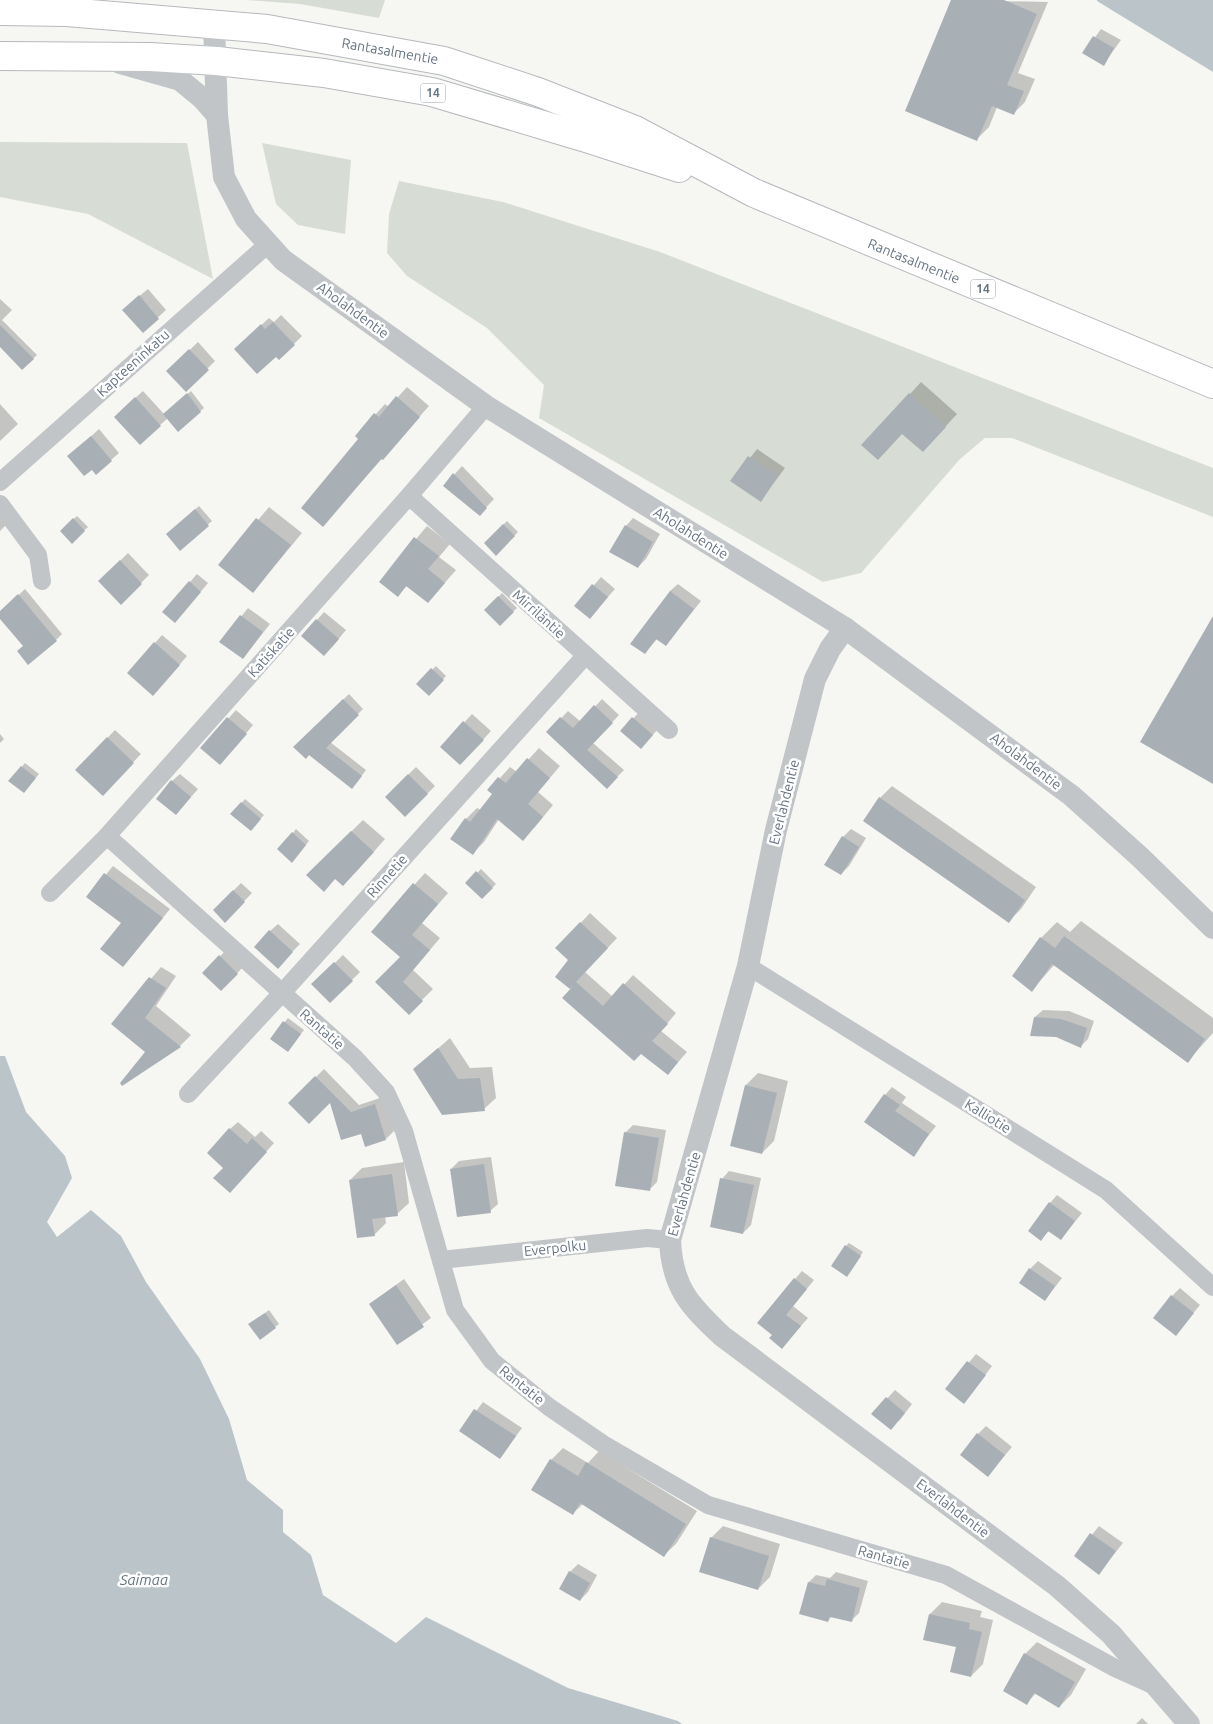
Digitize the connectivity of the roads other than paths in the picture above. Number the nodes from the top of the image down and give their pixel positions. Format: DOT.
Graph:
graph roads {
  1 [pos="0,11"];
  2 [pos="214,24"];
  3 [pos="0,56"];
  4 [pos="99,57"];
  5 [pos="217,60"];
  6 [pos="217,115"];
  7 [pos="754,193"];
  8 [pos="268,245"];
  9 [pos="1213,384"];
  10 [pos="486,406"];
  11 [pos="0,482"];
  12 [pos="409,496"];
  13 [pos="0,504"];
  14 [pos="42,581"];
  15 [pos="845,628"];
  16 [pos="585,656"];
  17 [pos="669,730"];
  18 [pos="107,836"];
  19 [pos="50,893"];
  20 [pos="1213,928"];
  21 [pos="748,966"];
  22 [pos="282,993"];
  23 [pos="188,1094"];
  24 [pos="670,1240"];
  25 [pos="441,1260"];
  26 [pos="1213,1287"];
  27 [pos="1157,1687"];
  28 [pos="1188,1724"];
  1 -- 2 [label="highway, Rantasalmentie / 14"];
  2 -- 5 [label="street, Aholahdentie"];
  2 -- 7 [label="highway, Rantasalmentie / 14"];
  3 -- 4 [label="highway, Rantasalmentie / 14"];
  4 -- 5 [label="highway, Rantasalmentie / 14"];
  4 -- 6 [label="street"];
  5 -- 6 [label="street, Aholahdentie"];
  5 -- 7 [label="highway, Rantasalmentie / 14"];
  6 -- 8 [label="street, Aholahdentie"];
  7 -- 9 [label="highway, Rantasalmentie / 14"];
  8 -- 10 [label="street, Aholahdentie"];
  8 -- 11 [label="street, Kapteeninkatu"];
  10 -- 12 [label="street, Katiskatie"];
  10 -- 15 [label="street, Aholahdentie"];
  12 -- 16 [label="street, Mirriläntie"];
  12 -- 18 [label="street, Katiskatie"];
  13 -- 14 [label="street"];
  15 -- 20 [label="street, Aholahdentie"];
  15 -- 21 [label="street, Everlahdentie"];
  16 -- 17 [label="street, Mirriläntie"];
  16 -- 22 [label="street, Rinnetie"];
  18 -- 19 [label="street, Katiskatie"];
  18 -- 22 [label="street, Rantatie"];
  21 -- 24 [label="street, Everlahdentie"];
  21 -- 26 [label="street, Kalliotie"];
  22 -- 23 [label="street, Rinnetie"];
  22 -- 25 [label="street, Rantatie"];
  24 -- 25 [label="street, Everpolku"];
  24 -- 27 [label="street, Everlahdentie"];
  25 -- 27 [label="street, Rantatie"];
  27 -- 28 [label="street, Everlahdentie"];
}
